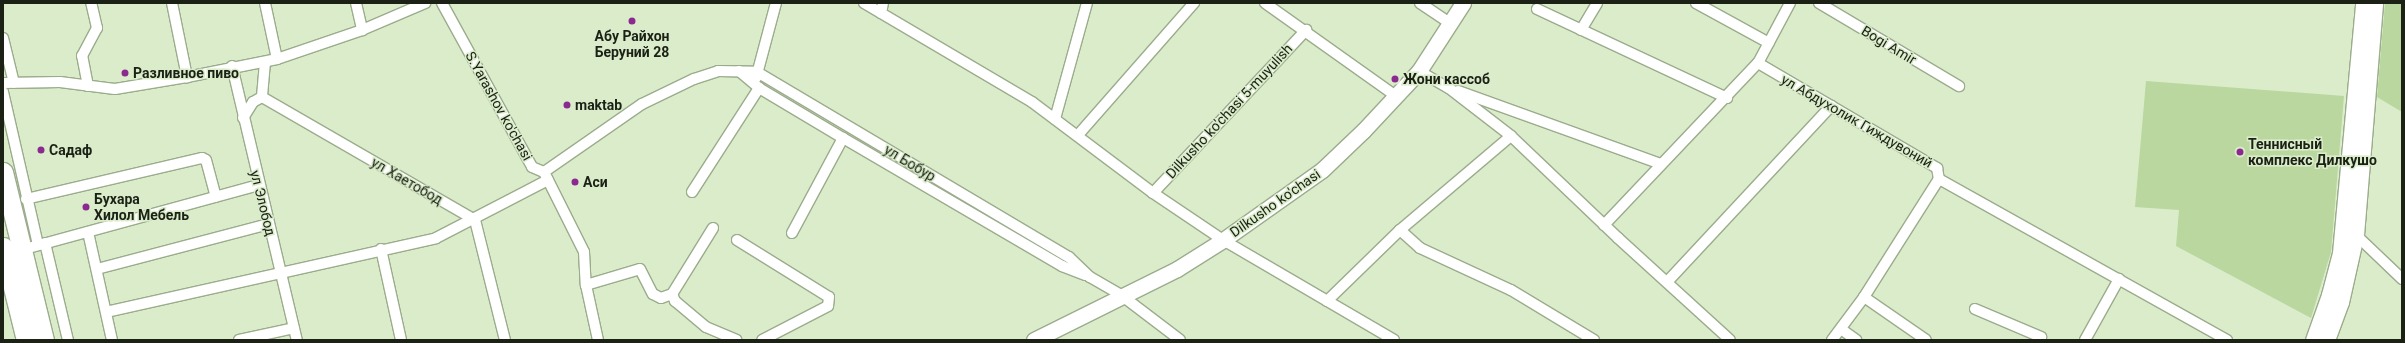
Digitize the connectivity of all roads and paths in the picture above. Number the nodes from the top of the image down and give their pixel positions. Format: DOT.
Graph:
graph roads {
  1 [pos="92,3"];
  2 [pos="172,3"];
  3 [pos="265,3"];
  4 [pos="356,3"];
  5 [pos="425,3"];
  6 [pos="442,3"];
  7 [pos="776,3"];
  8 [pos="864,3"];
  9 [pos="883,3"];
  10 [pos="1087,3"];
  11 [pos="1194,3"];
  12 [pos="1265,3"];
  13 [pos="1420,3"];
  14 [pos="1463,3"];
  15 [pos="1597,3"];
  16 [pos="1696,3"];
  17 [pos="1790,3"];
  18 [pos="1819,3"];
  19 [pos="2363,3"];
  20 [pos="2375,3"];
  21 [pos="1537,9"];
  22 [pos="881,13"];
  23 [pos="1450,23"];
  24 [pos="362,30"];
  25 [pos="1306,30"];
  26 [pos="1581,30"];
  27 [pos="3,38"];
  28 [pos="1769,43"];
  29 [pos="277,59"];
  30 [pos="265,62"];
  31 [pos="1758,62"];
  32 [pos="232,66"];
  33 [pos="739,71"];
  34 [pos="1419,71"];
  35 [pos="757,72"];
  36 [pos="187,77"];
  37 [pos="3,82"];
  38 [pos="14,83"];
  39 [pos="88,86"];
  40 [pos="1959,86"];
  41 [pos="756,87"];
  42 [pos="1449,88"];
  43 [pos="3,92"];
  44 [pos="1396,96"];
  45 [pos="262,97"];
  46 [pos="1726,98"];
  47 [pos="1830,106"];
  48 [pos="243,118"];
  49 [pos="1055,119"];
  50 [pos="1078,135"];
  51 [pos="1511,136"];
  52 [pos="842,138"];
  53 [pos="1661,164"];
  54 [pos="3,172"];
  55 [pos="546,176"];
  56 [pos="1939,179"];
  57 [pos="258,185"];
  58 [pos="692,192"];
  59 [pos="1153,193"];
  60 [pos="216,197"];
  61 [pos="26,199"];
  62 [pos="474,220"];
  63 [pos="268,224"];
  64 [pos="1604,225"];
  65 [pos="713,228"];
  66 [pos="1400,230"];
  67 [pos="88,232"];
  68 [pos="792,233"];
  69 [pos="2356,235"];
  70 [pos="737,240"];
  71 [pos="1223,240"];
  72 [pos="35,246"];
  73 [pos="3,248"];
  74 [pos="381,249"];
  75 [pos="97,269"];
  76 [pos="281,274"];
  77 [pos="1090,277"];
  78 [pos="2119,279"];
  79 [pos="2402,279"];
  80 [pos="1667,282"];
  81 [pos="586,285"];
  82 [pos="672,294"];
  83 [pos="1121,295"];
  84 [pos="1864,297"];
  85 [pos="1327,301"];
  86 [pos="1976,309"];
  87 [pos="106,312"];
  88 [pos="294,328"];
  89 [pos="1841,329"];
  90 [pos="2042,339"];
  91 [pos="26,340"];
  92 [pos="44,340"];
  93 [pos="68,340"];
  94 [pos="112,340"];
  95 [pos="239,340"];
  96 [pos="297,340"];
  97 [pos="401,340"];
  98 [pos="505,340"];
  99 [pos="598,340"];
  100 [pos="736,340"];
  101 [pos="762,340"];
  102 [pos="1034,340"];
  103 [pos="1180,340"];
  104 [pos="1394,340"];
  105 [pos="1594,340"];
  106 [pos="1730,340"];
  107 [pos="1832,340"];
  108 [pos="1856,340"];
  109 [pos="1926,340"];
  110 [pos="2085,340"];
  111 [pos="2227,340"];
  112 [pos="2313,340"];
  113 [pos="2327,340"];
  1 -- 39 [label="street"];
  2 -- 36 [label="street"];
  3 -- 29 [label="street"];
  4 -- 24 [label="street"];
  5 -- 24 [label="street"];
  6 -- 55 [label="street, S.Yarashov ko'chasi"];
  7 -- 35 [label="street"];
  8 -- 22 [label="street"];
  9 -- 22 [label="street"];
  10 -- 49 [label="street"];
  11 -- 50 [label="street"];
  12 -- 25 [label="street"];
  13 -- 23 [label="street"];
  14 -- 23 [label="main road, Dilkusho ko'chasi"];
  15 -- 26 [label="street"];
  16 -- 28 [label="street"];
  17 -- 28 [label="street"];
  18 -- 40 [label="street"];
  19 -- 112 [label="main road"];
  20 -- 69 [label="main road"];
  21 -- 26 [label="street"];
  22 -- 49 [label="street"];
  23 -- 34 [label="main road, Dilkusho ko'chasi"];
  24 -- 29 [label="street"];
  25 -- 44 [label="street"];
  25 -- 59 [label="street, Dilkusho ko'chasi 5-muyulish"];
  26 -- 46 [label="street"];
  27 -- 38 [label="street"];
  28 -- 31 [label="street"];
  29 -- 30 [label="street"];
  30 -- 32 [label="street"];
  30 -- 45 [label="street"];
  31 -- 46 [label="street"];
  31 -- 47 [label="street, ул Абдухолик Гиждувоний"];
  32 -- 36 [label="street"];
  32 -- 48 [label="street, ул Элобод"];
  33 -- 35 [label="street"];
  33 -- 41 [label="street"];
  33 -- 55 [label="street"];
  34 -- 42 [label="street"];
  34 -- 44 [label="main road, Dilkusho ko'chasi"];
  35 -- 41 [label="street"];
  35 -- 77 [label="street, ул Бобур"];
  36 -- 39 [label="street"];
  37 -- 38 [label="street"];
  38 -- 39 [label="street"];
  41 -- 52 [label="street"];
  41 -- 58 [label="street"];
  42 -- 51 [label="street"];
  42 -- 53 [label="street"];
  43 -- 61 [label="street"];
  44 -- 71 [label="main road, Dilkusho ko'chasi"];
  45 -- 48 [label="street"];
  45 -- 62 [label="street, ул Хаетобод"];
  46 -- 53 [label="street"];
  47 -- 56 [label="street, ул Абдухолик Гиждувоний"];
  47 -- 80 [label="street"];
  48 -- 57 [label="street, ул Элобод"];
  49 -- 50 [label="street"];
  50 -- 59 [label="street"];
  51 -- 64 [label="street"];
  51 -- 66 [label="street"];
  52 -- 68 [label="street"];
  52 -- 77 [label="street"];
  53 -- 64 [label="street"];
  54 -- 72 [label="highway"];
  55 -- 62 [label="street"];
  55 -- 81 [label="street, S.Yarashov ko'chasi"];
  56 -- 78 [label="street, ул Абдухолик Гиждувоний"];
  56 -- 84 [label="street"];
  57 -- 60 [label="street"];
  57 -- 63 [label="street, ул Элобод"];
  59 -- 71 [label="street"];
  60 -- 61 [label="street"];
  60 -- 67 [label="street"];
  61 -- 72 [label="street"];
  62 -- 74 [label="street"];
  62 -- 98 [label="street"];
  63 -- 75 [label="street"];
  63 -- 76 [label="street, ул Элобод"];
  64 -- 80 [label="street"];
  65 -- 82 [label="street"];
  66 -- 85 [label="street"];
  66 -- 105 [label="street"];
  67 -- 72 [label="street"];
  67 -- 75 [label="street"];
  69 -- 79 [label="street"];
  69 -- 113 [label="main road"];
  70 -- 101 [label="street"];
  71 -- 83 [label="main road, Dilkusho ko'chasi"];
  71 -- 85 [label="street"];
  72 -- 92 [label="highway"];
  72 -- 93 [label="street"];
  73 -- 91 [label="highway"];
  74 -- 76 [label="street"];
  74 -- 97 [label="street"];
  75 -- 87 [label="street"];
  76 -- 87 [label="street"];
  76 -- 88 [label="street, ул Элобод"];
  77 -- 83 [label="street, ул Бобур"];
  78 -- 110 [label="street"];
  78 -- 111 [label="street, ул Абдухолик Гиждувоний"];
  80 -- 106 [label="street"];
  81 -- 82 [label="street"];
  81 -- 99 [label="street, S.Yarashov ko'chasi"];
  82 -- 100 [label="street"];
  83 -- 102 [label="main road, Dilkusho ko'chasi"];
  83 -- 103 [label="street, ул Бобур"];
  84 -- 89 [label="street"];
  84 -- 109 [label="street"];
  85 -- 104 [label="street"];
  86 -- 90 [label="street"];
  87 -- 94 [label="street"];
  88 -- 95 [label="street"];
  88 -- 96 [label="street, ул Элобод"];
  89 -- 107 [label="street"];
  89 -- 108 [label="street"];
}
